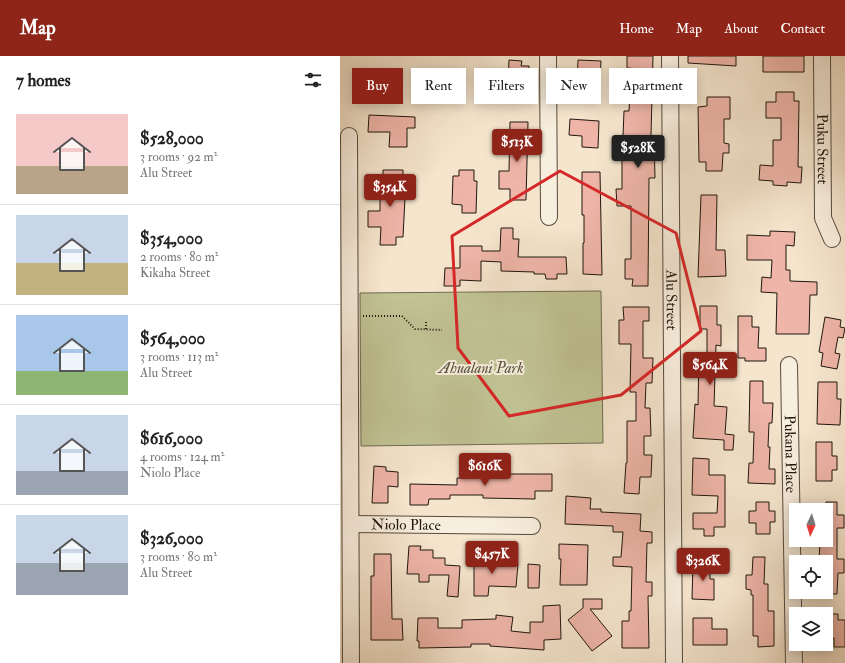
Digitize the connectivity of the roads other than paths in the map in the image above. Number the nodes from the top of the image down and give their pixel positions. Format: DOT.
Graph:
graph roads {
  1 [pos="548,56"];
  2 [pos="670,56"];
  3 [pos="822,56"];
  4 [pos="349,136"];
  5 [pos="549,216"];
  6 [pos="832,239"];
  7 [pos="789,365"];
  8 [pos="351,524"];
  9 [pos="532,526"];
  10 [pos="351,663"];
  11 [pos="674,663"];
  12 [pos="794,663"];
  1 -- 5 [label="street"];
  2 -- 11 [label="street, Alu Street"];
  3 -- 6 [label="street, Puku Street"];
  4 -- 8 [label="street"];
  7 -- 12 [label="street, Pukana Place"];
  8 -- 9 [label="street, Niolo Place"];
  8 -- 10 [label="street"];
}
